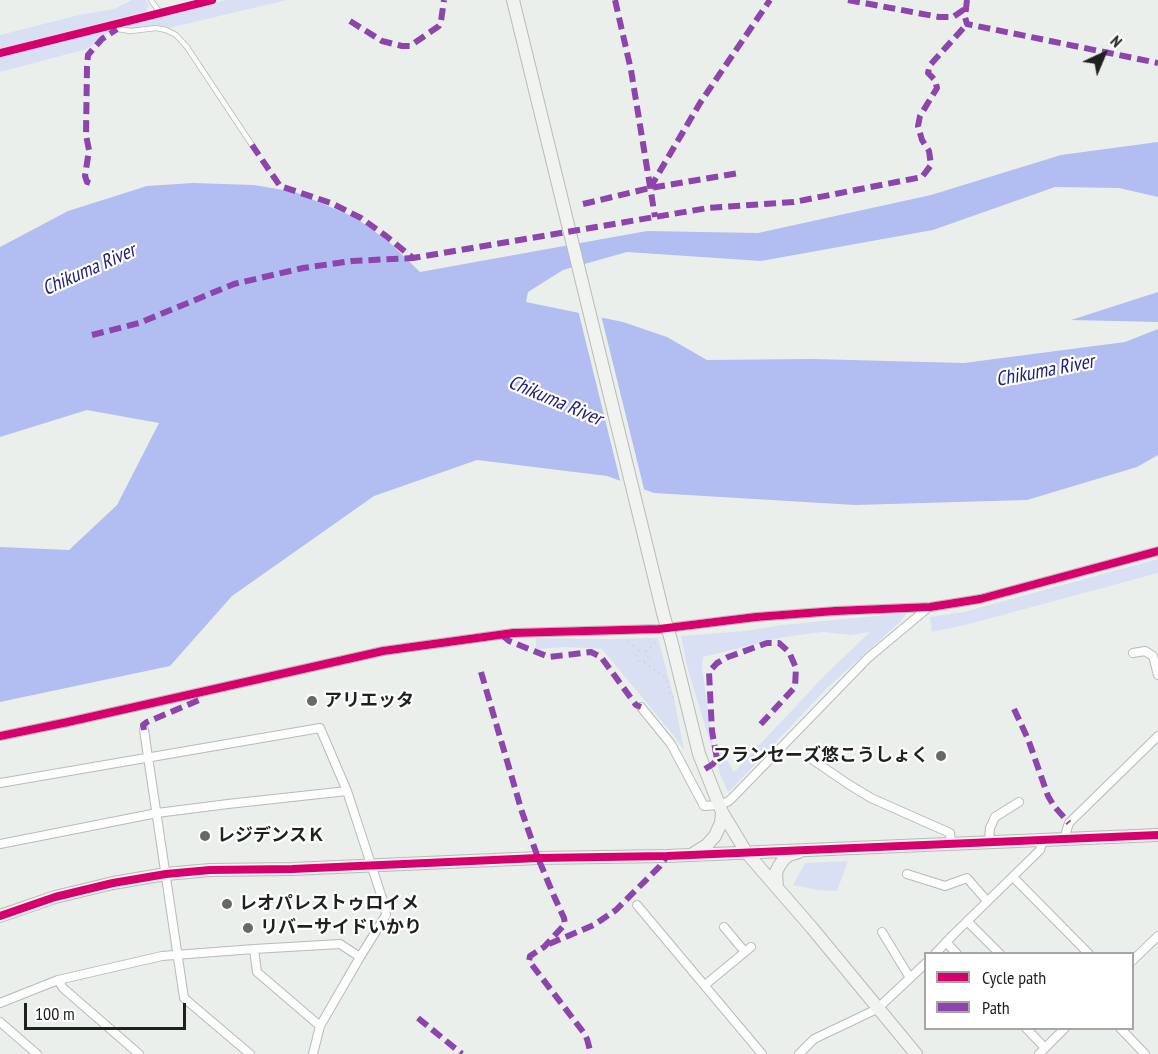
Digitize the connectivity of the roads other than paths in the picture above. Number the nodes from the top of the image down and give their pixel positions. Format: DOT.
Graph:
graph roads {
  1 [pos="151,0"];
  2 [pos="513,0"];
  3 [pos="160,13"];
  4 [pos="112,24"];
  5 [pos="252,145"];
  6 [pos="1158,551"];
  7 [pos="930,607"];
  8 [pos="665,622"];
  9 [pos="1133,653"];
  10 [pos="1158,675"];
  11 [pos="641,708"];
  12 [pos="144,730"];
  13 [pos="0,736"];
  14 [pos="1158,736"];
  15 [pos="148,758"];
  16 [pos="813,760"];
  17 [pos="0,783"];
  18 [pos="347,791"];
  19 [pos="1019,802"];
  20 [pos="721,808"];
  21 [pos="157,813"];
  22 [pos="1158,835"];
  23 [pos="1064,839"];
  24 [pos="1043,840"];
  25 [pos="989,841"];
  26 [pos="951,843"];
  27 [pos="0,844"];
  28 [pos="805,849"];
  29 [pos="746,852"];
  30 [pos="693,854"];
  31 [pos="371,865"];
  32 [pos="166,874"];
  33 [pos="907,874"];
  34 [pos="1013,877"];
  35 [pos="777,888"];
  36 [pos="987,902"];
  37 [pos="637,905"];
  38 [pos="0,916"];
  39 [pos="967,921"];
  40 [pos="724,927"];
  41 [pos="882,932"];
  42 [pos="1158,936"];
  43 [pos="946,942"];
  44 [pos="254,949"];
  45 [pos="937,952"];
  46 [pos="955,952"];
  47 [pos="998,952"];
  48 [pos="1087,952"];
  49 [pos="178,954"];
  50 [pos="360,957"];
  51 [pos="1134,959"];
  52 [pos="924,965"];
  53 [pos="910,978"];
  54 [pos="57,980"];
  55 [pos="705,985"];
  56 [pos="0,1003"];
  57 [pos="878,1009"];
  58 [pos="0,1022"];
  59 [pos="320,1026"];
  60 [pos="1027,1030"];
  61 [pos="1064,1030"];
  62 [pos="1121,1030"];
  63 [pos="1042,1051"];
  64 [pos="37,1054"];
  65 [pos="139,1054"];
  66 [pos="250,1054"];
  67 [pos="314,1054"];
  68 [pos="762,1054"];
  69 [pos="799,1054"];
  70 [pos="916,1054"];
  71 [pos="1145,1054"];
  1 -- 3 [label="lane"];
  2 -- 8 [label="street"];
  4 -- 5 [label="lane"];
  6 -- 7 [label="street"];
  7 -- 8 [label="street"];
  7 -- 20 [label="street"];
  8 -- 13 [label="street"];
  8 -- 20 [label="street"];
  9 -- 10 [label="street"];
  11 -- 20 [label="street"];
  12 -- 15 [label="street"];
  14 -- 23 [label="street"];
  15 -- 17 [label="street"];
  15 -- 18 [label="street"];
  15 -- 21 [label="street"];
  16 -- 26 [label="street"];
  18 -- 21 [label="street"];
  18 -- 31 [label="street"];
  19 -- 25 [label="street"];
  20 -- 29 [label="street"];
  20 -- 30 [label="street"];
  21 -- 27 [label="street"];
  21 -- 32 [label="street"];
  22 -- 23 [label="street"];
  23 -- 24 [label="street"];
  24 -- 25 [label="street"];
  24 -- 34 [label="street"];
  25 -- 26 [label="street"];
  26 -- 28 [label="street"];
  28 -- 29 [label="street"];
  28 -- 35 [label="street"];
  29 -- 30 [label="street"];
  29 -- 35 [label="street"];
  30 -- 31 [label="street"];
  31 -- 32 [label="street"];
  31 -- 50 [label="street"];
  32 -- 38 [label="street"];
  32 -- 49 [label="street"];
  33 -- 36 [label="street"];
  34 -- 36 [label="street"];
  34 -- 48 [label="street"];
  35 -- 57 [label="street"];
  36 -- 39 [label="street"];
  37 -- 55 [label="street"];
  39 -- 43 [label="street"];
  39 -- 47 [label="street"];
  40 -- 55 [label="street"];
  41 -- 53 [label="street"];
  42 -- 51 [label="street"];
  43 -- 45 [label="street"];
  43 -- 46 [label="street"];
  44 -- 49 [label="street"];
  44 -- 50 [label="street"];
  44 -- 59 [label="street"];
  49 -- 54 [label="street"];
  49 -- 66 [label="street"];
  50 -- 59 [label="street"];
  52 -- 53 [label="street"];
  53 -- 57 [label="street"];
  54 -- 56 [label="street"];
  54 -- 65 [label="street"];
  55 -- 68 [label="street"];
  57 -- 69 [label="street"];
  57 -- 70 [label="street"];
  58 -- 64 [label="street"];
  59 -- 67 [label="street"];
  60 -- 63 [label="street"];
  61 -- 63 [label="street"];
  62 -- 71 [label="street"];
}
